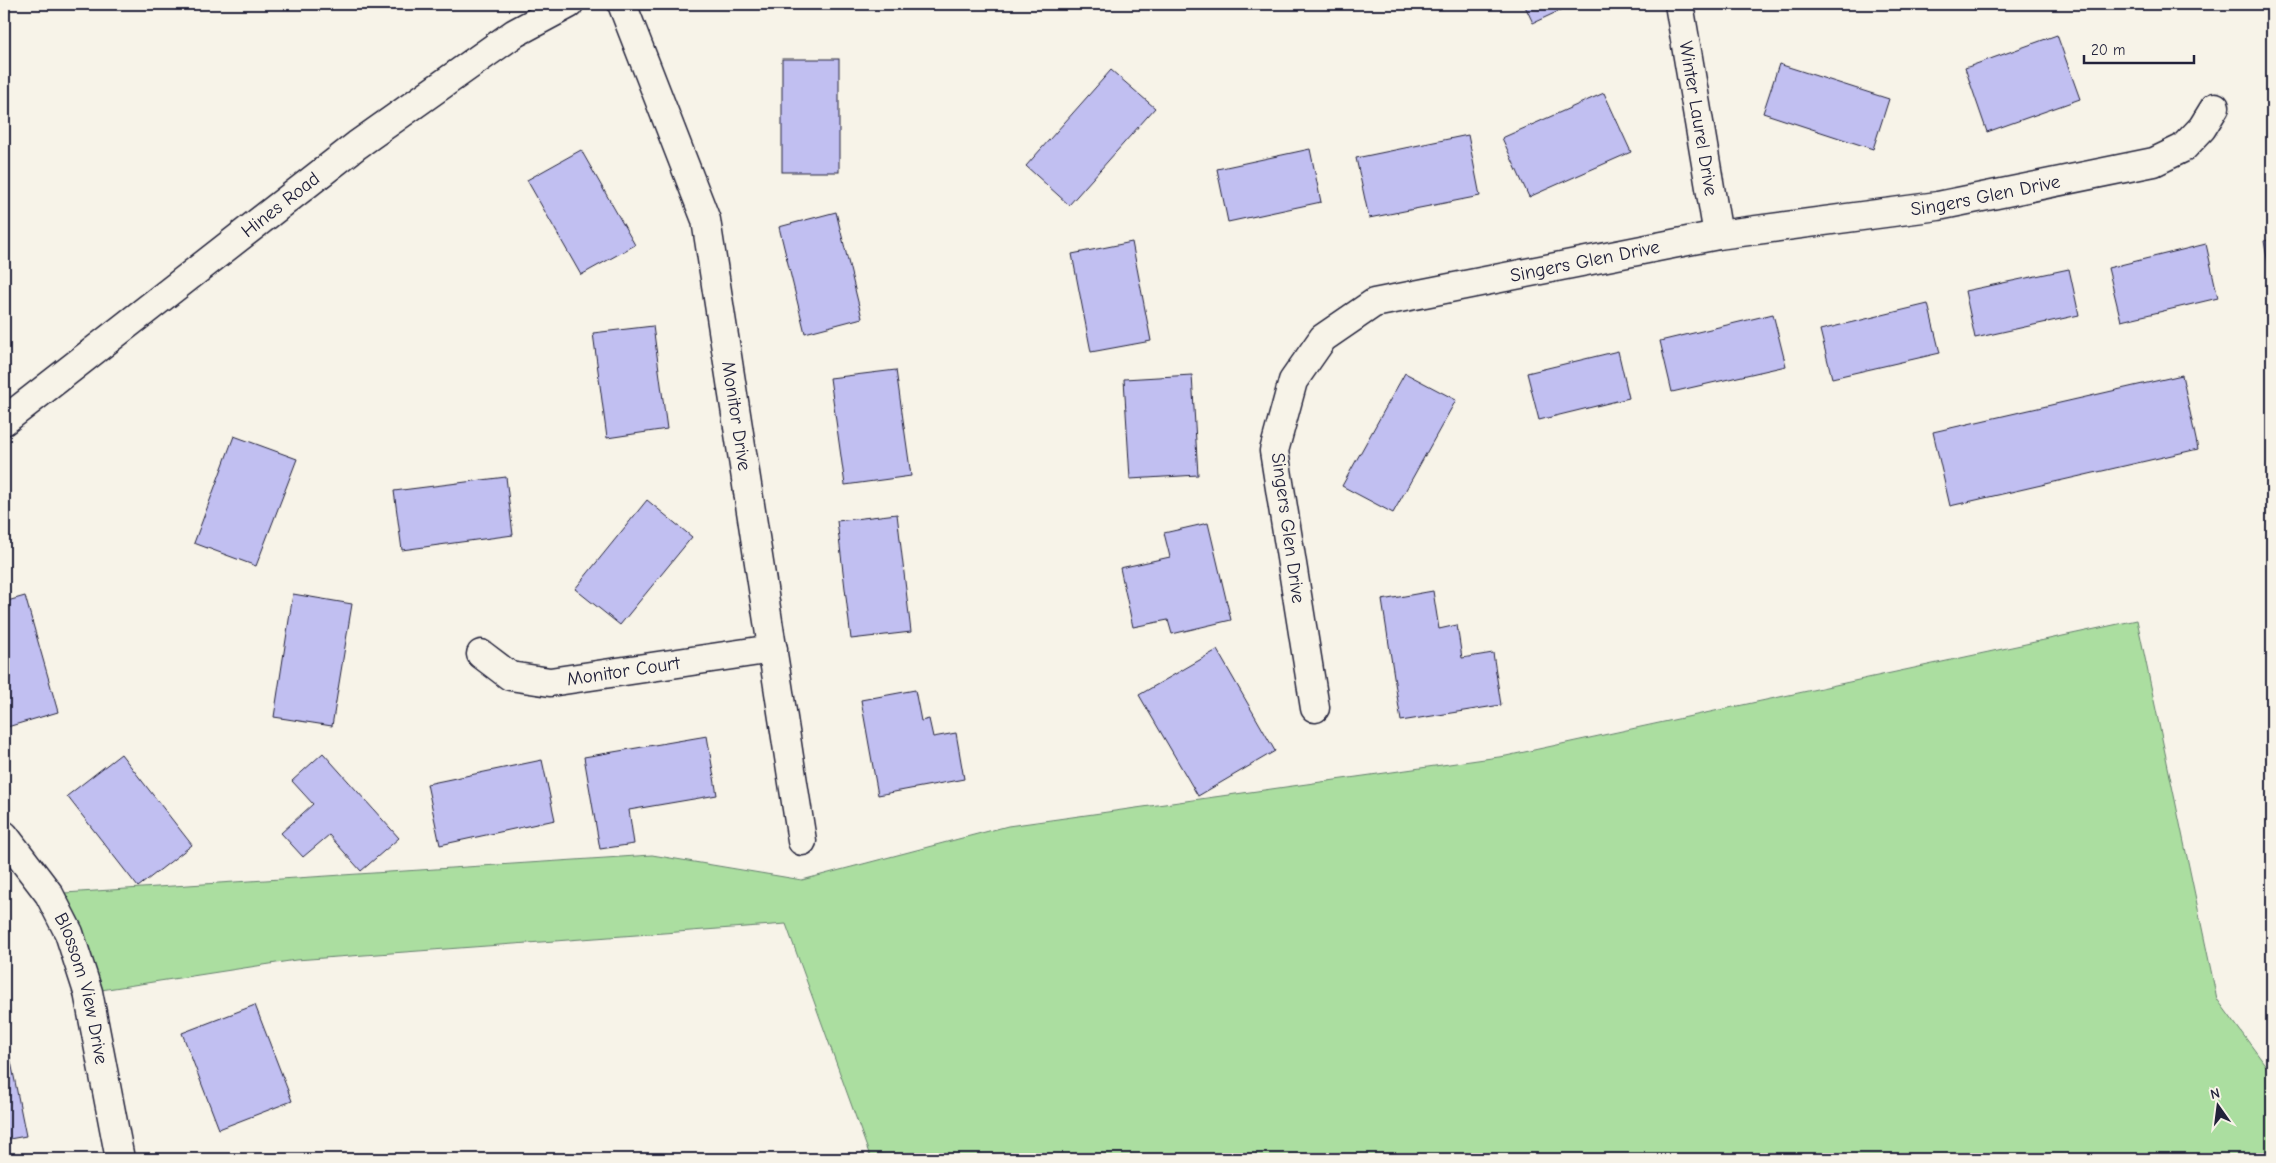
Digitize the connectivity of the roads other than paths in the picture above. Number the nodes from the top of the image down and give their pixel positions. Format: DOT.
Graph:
graph roads {
  1 [pos="569,4"];
  2 [pos="622,4"];
  3 [pos="1679,4"];
  4 [pos="2215,107"];
  5 [pos="1718,235"];
  6 [pos="4,420"];
  7 [pos="773,650"];
  8 [pos="481,654"];
  9 [pos="1315,708"];
  10 [pos="4,835"];
  11 [pos="802,841"];
  12 [pos="120,1159"];
  1 -- 6 [label="street, Hines Road"];
  2 -- 7 [label="street, Monitor Drive"];
  3 -- 5 [label="street, Winter Laurel Drive"];
  4 -- 5 [label="street, Singers Glen Drive"];
  5 -- 9 [label="street, Singers Glen Drive"];
  7 -- 8 [label="street, Monitor Court"];
  7 -- 11 [label="street, Monitor Drive"];
  10 -- 12 [label="street, Blossom View Drive"];
}
